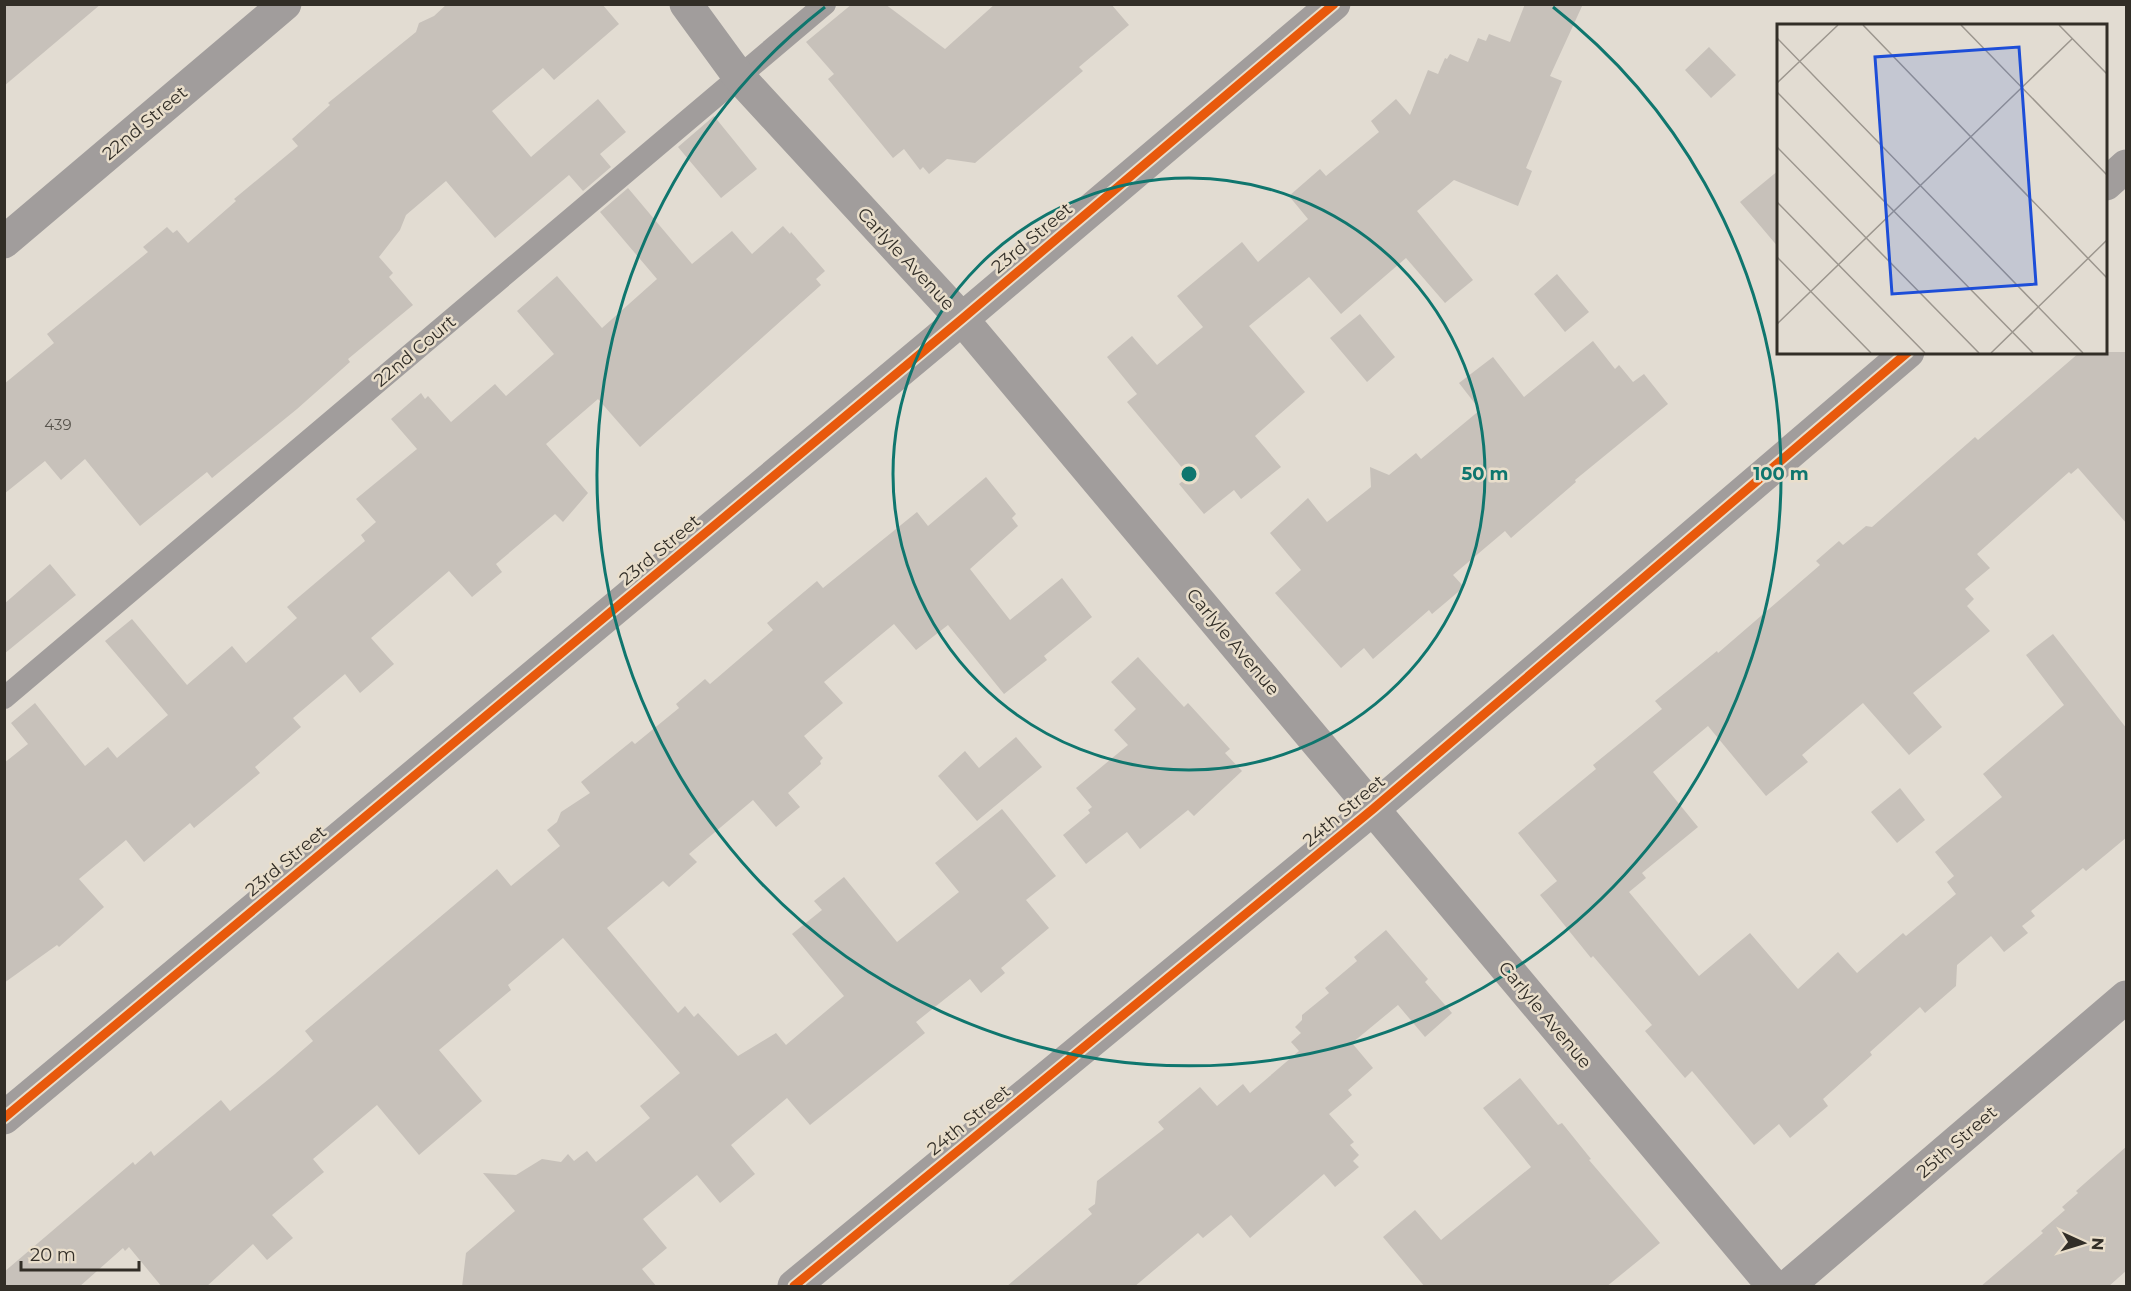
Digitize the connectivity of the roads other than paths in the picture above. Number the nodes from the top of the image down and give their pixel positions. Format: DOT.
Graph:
graph roads {
  1 [pos="285,4"];
  2 [pos="686,4"];
  3 [pos="825,4"];
  4 [pos="1334,4"];
  5 [pos="740,78"];
  6 [pos="2127,166"];
  7 [pos="2107,183"];
  8 [pos="4,242"];
  9 [pos="962,320"];
  10 [pos="1906,354"];
  11 [pos="4,698"];
  12 [pos="1373,809"];
  13 [pos="2127,997"];
  14 [pos="4,1118"];
  15 [pos="794,1287"];
  16 [pos="1773,1287"];
  17 [pos="1788,1287"];
  1 -- 8 [label="street, 22nd Street"];
  2 -- 5 [label="street, Carlyle Avenue"];
  3 -- 5 [label="lane, 22nd Court"];
  4 -- 9 [label="street, 23rd Street"];
  5 -- 9 [label="street, Carlyle Avenue"];
  5 -- 11 [label="lane, 22nd Court"];
  6 -- 7 [label="street"];
  9 -- 12 [label="street, Carlyle Avenue"];
  9 -- 14 [label="street, 23rd Street"];
  10 -- 12 [label="street, 24th Street"];
  12 -- 15 [label="street, 24th Street"];
  12 -- 16 [label="street, Carlyle Avenue"];
  13 -- 17 [label="street, 25th Street"];
}
